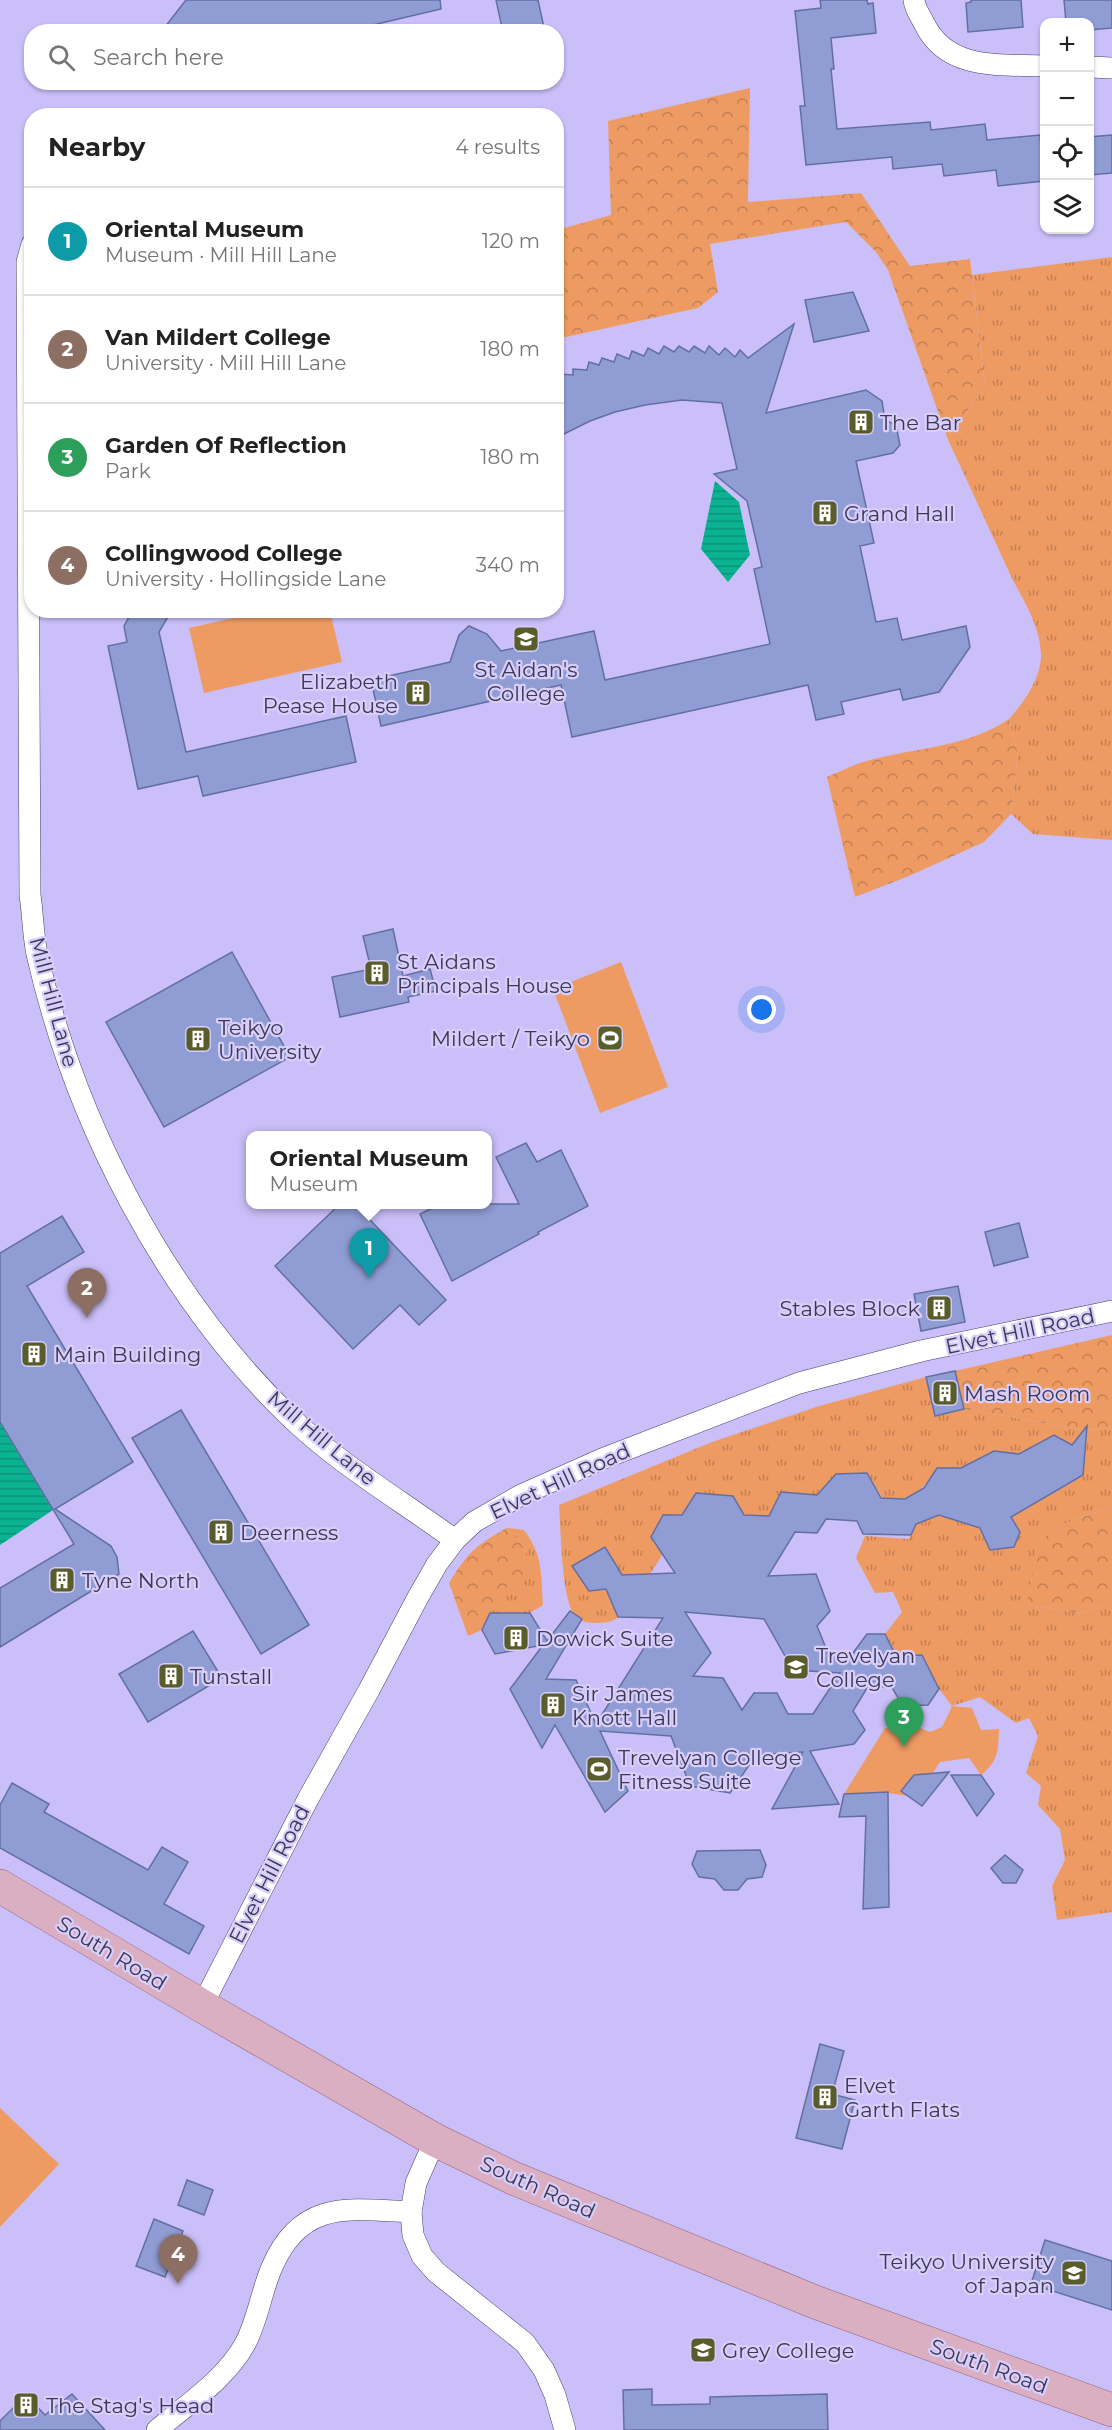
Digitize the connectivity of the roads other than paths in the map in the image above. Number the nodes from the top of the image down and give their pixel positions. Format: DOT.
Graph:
graph roads {
  1 [pos="914,0"];
  2 [pos="1040,66"];
  3 [pos="1094,67"];
  4 [pos="1112,68"];
  5 [pos="29,618"];
  6 [pos="1112,1311"];
  7 [pos="455,1540"];
  8 [pos="0,1886"];
  9 [pos="202,2006"];
  10 [pos="435,2140"];
  11 [pos="411,2212"];
  12 [pos="1112,2410"];
  13 [pos="157,2430"];
  14 [pos="565,2430"];
  1 -- 2 [label="street"];
  3 -- 4 [label="street"];
  5 -- 7 [label="street, Mill Hill Lane"];
  6 -- 7 [label="street, Elvet Hill Road"];
  7 -- 9 [label="street, Elvet Hill Road"];
  8 -- 9 [label="main road, South Road"];
  9 -- 10 [label="main road, South Road"];
  10 -- 11 [label="street"];
  10 -- 12 [label="main road, South Road"];
  11 -- 13 [label="street"];
  11 -- 14 [label="street"];
}
